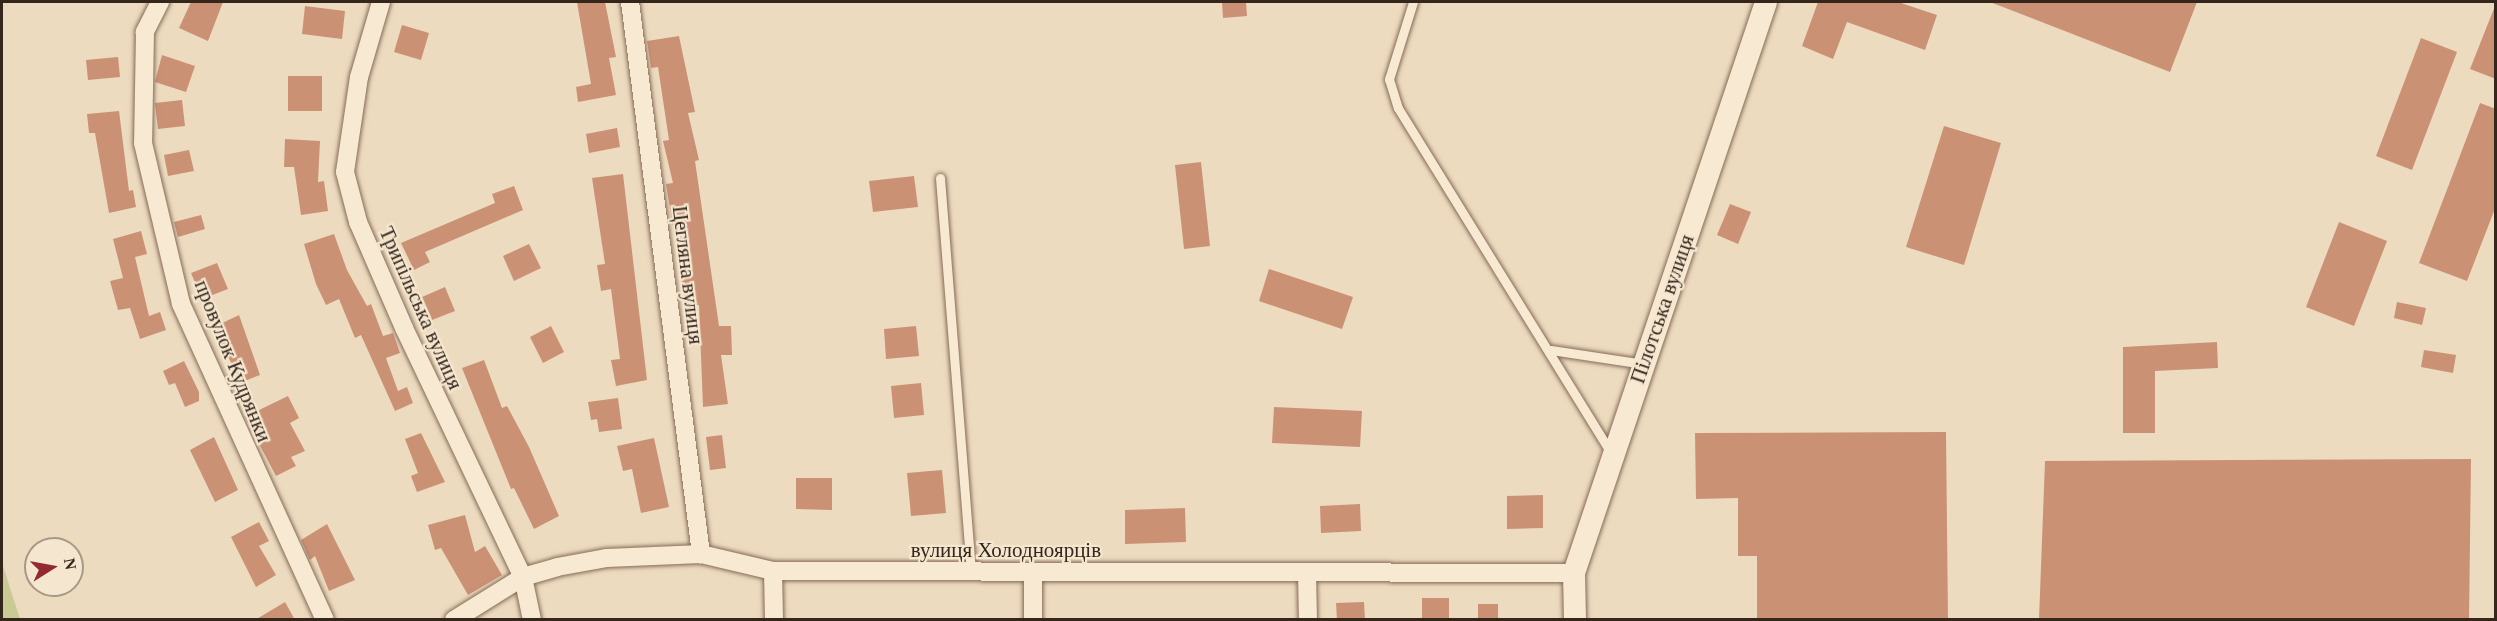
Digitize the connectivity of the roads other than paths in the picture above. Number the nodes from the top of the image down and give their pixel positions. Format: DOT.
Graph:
graph roads {
  1 [pos="160,2"];
  2 [pos="381,2"];
  3 [pos="630,2"];
  4 [pos="1413,2"];
  5 [pos="1766,2"];
  6 [pos="939,178"];
  7 [pos="1551,350"];
  8 [pos="1644,364"];
  9 [pos="1613,456"];
  10 [pos="701,554"];
  11 [pos="773,571"];
  12 [pos="970,573"];
  13 [pos="1033,573"];
  14 [pos="1307,573"];
  15 [pos="1574,573"];
  16 [pos="523,577"];
  17 [pos="325,620"];
  18 [pos="454,620"];
  19 [pos="532,620"];
  20 [pos="774,620"];
  21 [pos="1033,620"];
  22 [pos="1308,620"];
  23 [pos="1575,620"];
  1 -- 17 [label="street, провулок Кудрянки"];
  2 -- 16 [label="street, Трипільська вулиця"];
  3 -- 10 [label="street, Цегляна вулиця"];
  4 -- 7 [label="lane"];
  5 -- 8 [label="street, Пілотська вулиця"];
  6 -- 12 [label="lane"];
  7 -- 8 [label="lane"];
  7 -- 9 [label="lane"];
  8 -- 9 [label="street, Пілотська вулиця"];
  9 -- 15 [label="street, Пілотська вулиця"];
  10 -- 11 [label="street, вулиця Холодноярців"];
  10 -- 16 [label="street, вулиця Холодноярців"];
  11 -- 12 [label="street, вулиця Холодноярців"];
  11 -- 20 [label="street"];
  12 -- 13 [label="street, вулиця Холодноярців"];
  13 -- 14 [label="street, вулиця Холодноярців"];
  13 -- 21 [label="street"];
  14 -- 15 [label="street, вулиця Холодноярців"];
  14 -- 22 [label="street"];
  15 -- 23 [label="street, Пілотська вулиця"];
  16 -- 18 [label="street, вулиця Холодноярців"];
  16 -- 19 [label="street, Трипільська вулиця"];
}
